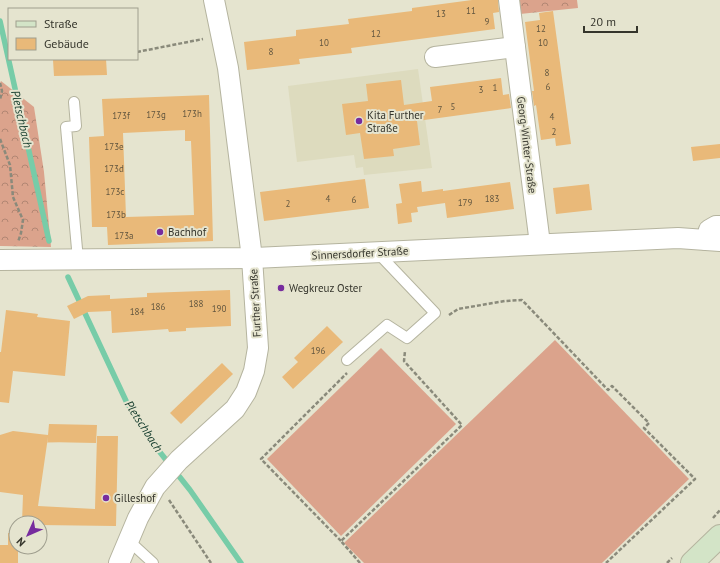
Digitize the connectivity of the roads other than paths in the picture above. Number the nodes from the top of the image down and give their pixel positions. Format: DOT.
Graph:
graph roads {
  1 [pos="214,0"];
  2 [pos="509,0"];
  3 [pos="515,47"];
  4 [pos="435,57"];
  5 [pos="74,102"];
  6 [pos="715,236"];
  7 [pos="540,244"];
  8 [pos="377,252"];
  9 [pos="252,258"];
  10 [pos="5,260"];
  11 [pos="78,260"];
  12 [pos="347,360"];
  13 [pos="720,536"];
  14 [pos="129,541"];
  15 [pos="119,563"];
  16 [pos="153,563"];
  17 [pos="692,563"];
  1 -- 9 [label="street, Further Straße"];
  2 -- 3 [label="street, Georg-Winter-Straße"];
  3 -- 4 [label="street"];
  3 -- 7 [label="street, Georg-Winter-Straße"];
  5 -- 11 [label="lane"];
  6 -- 7 [label="street, Sinnersdorfer Straße"];
  7 -- 8 [label="street, Sinnersdorfer Straße"];
  8 -- 9 [label="street, Sinnersdorfer Straße"];
  8 -- 12 [label="lane"];
  9 -- 11 [label="street, Sinnersdorfer Straße"];
  9 -- 14 [label="street, Further Straße"];
  10 -- 11 [label="street, Sinnersdorfer Straße"];
  13 -- 17 [label="main road"];
  14 -- 15 [label="street, Further Straße"];
  14 -- 16 [label="lane"];
}
